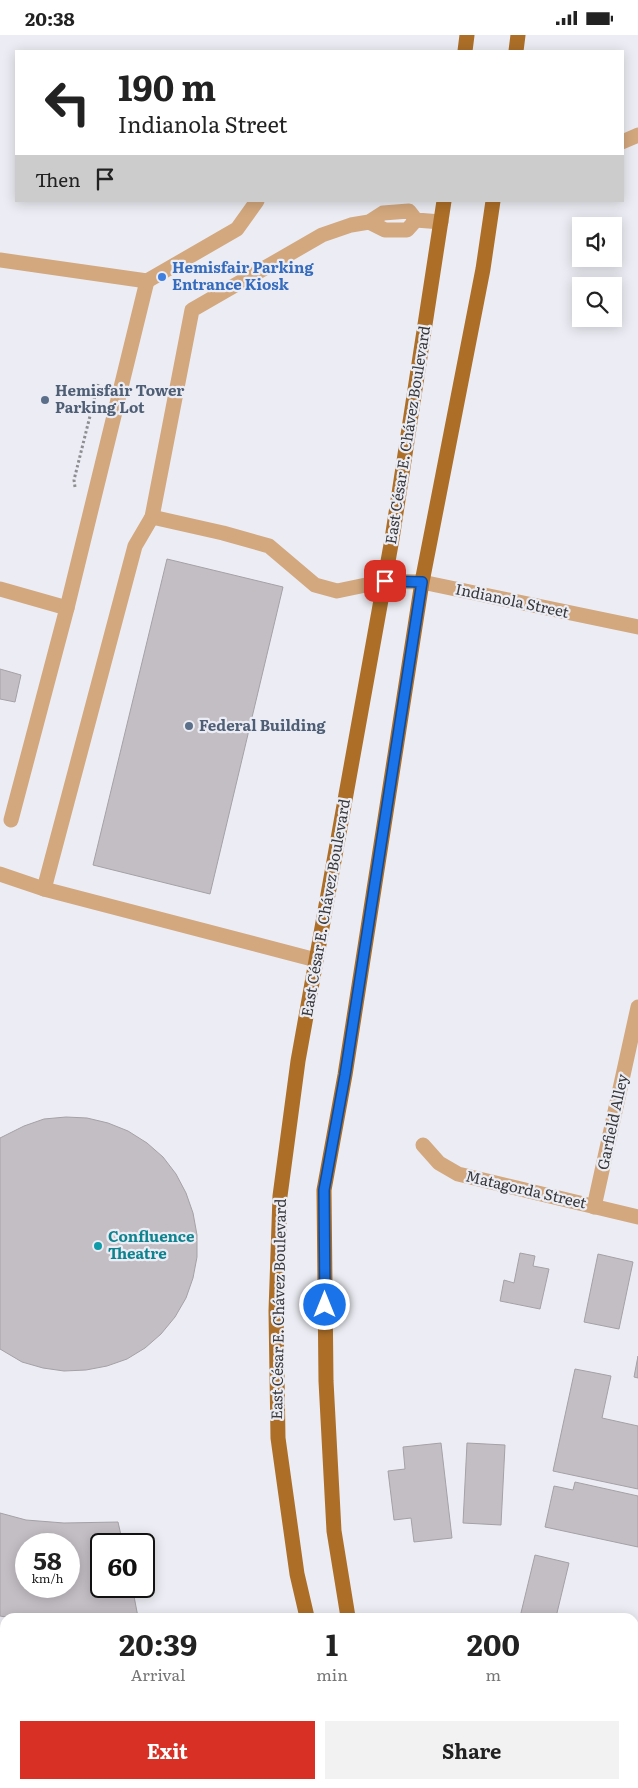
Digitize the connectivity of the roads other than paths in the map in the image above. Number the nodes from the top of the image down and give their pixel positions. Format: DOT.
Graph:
graph roads {
  1 [pos="467,35"];
  2 [pos="518,35"];
  3 [pos="465,50"];
  4 [pos="516,50"];
  5 [pos="638,135"];
  6 [pos="624,141"];
  7 [pos="256,202"];
  8 [pos="444,202"];
  9 [pos="493,202"];
  10 [pos="441,222"];
  11 [pos="0,260"];
  12 [pos="148,281"];
  13 [pos="152,517"];
  14 [pos="385,581"];
  15 [pos="422,582"];
  16 [pos="0,589"];
  17 [pos="67,608"];
  18 [pos="638,627"];
  19 [pos="11,820"];
  20 [pos="0,874"];
  21 [pos="44,889"];
  22 [pos="316,960"];
  23 [pos="638,1007"];
  24 [pos="424,1145"];
  25 [pos="594,1207"];
  26 [pos="638,1217"];
  27 [pos="307,1613"];
  28 [pos="347,1613"];
  1 -- 3 [label="main road"];
  2 -- 4 [label="main road"];
  5 -- 6 [label="street"];
  7 -- 12 [label="street"];
  8 -- 10 [label="main road, East César E. Chávez Boulevard"];
  9 -- 15 [label="main road"];
  10 -- 13 [label="street"];
  10 -- 14 [label="main road, East César E. Chávez Boulevard"];
  11 -- 12 [label="street"];
  12 -- 17 [label="street"];
  13 -- 14 [label="street, Indianola Street"];
  13 -- 21 [label="street"];
  14 -- 15 [label="street, Indianola Street"];
  14 -- 22 [label="main road, East César E. Chávez Boulevard"];
  15 -- 18 [label="street, Indianola Street"];
  15 -- 28 [label="main road"];
  16 -- 17 [label="street"];
  17 -- 19 [label="street"];
  20 -- 21 [label="street"];
  21 -- 22 [label="street"];
  22 -- 27 [label="main road, East César E. Chávez Boulevard"];
  23 -- 25 [label="street, Garfield Alley"];
  24 -- 25 [label="street, Matagorda Street"];
  25 -- 26 [label="street, Matagorda Street"];
}
